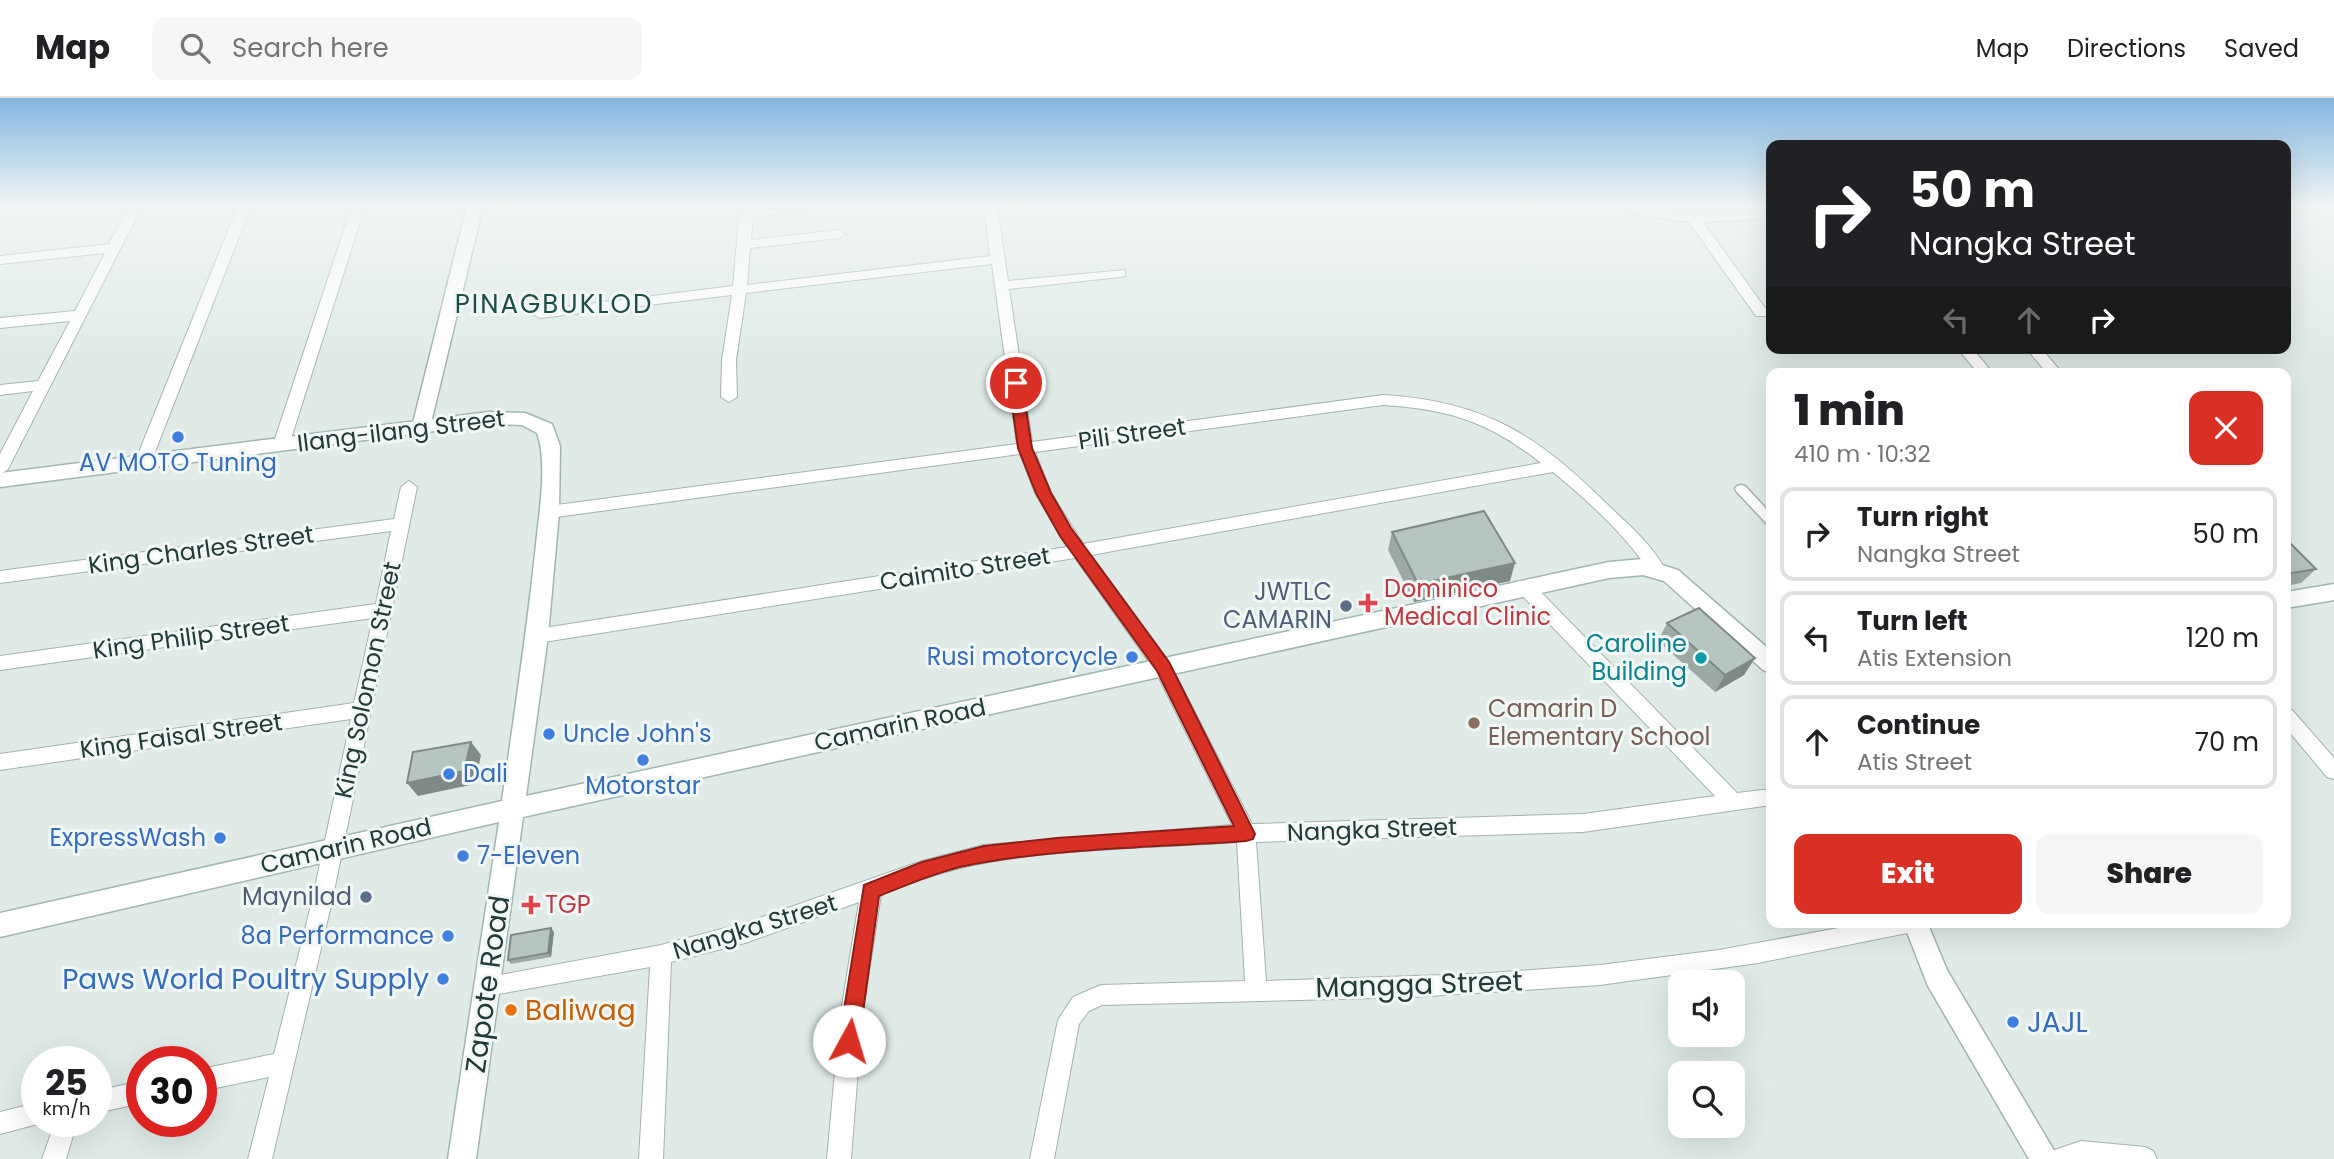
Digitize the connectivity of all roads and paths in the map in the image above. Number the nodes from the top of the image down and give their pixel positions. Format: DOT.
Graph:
graph roads {
  1 [pos="43,256"];
  2 [pos="110,256"];
  3 [pos="226,256"];
  4 [pos="343,256"];
  5 [pos="463,256"];
  6 [pos="742,256"];
  7 [pos="996,256"];
  8 [pos="1722,256"];
  9 [pos="0,260"];
  10 [pos="997,260"];
  11 [pos="1121,273"];
  12 [pos="1001,286"];
  13 [pos="740,290"];
  14 [pos="1766,312"];
  15 [pos="540,314"];
  16 [pos="80,315"];
  17 [pos="0,323"];
  18 [pos="1969,354"];
  19 [pos="2038,354"];
  20 [pos="1982,368"];
  21 [pos="2051,368"];
  22 [pos="43,385"];
  23 [pos="0,390"];
  24 [pos="729,397"];
  25 [pos="421,427"];
  26 [pos="281,444"];
  27 [pos="1025,448"];
  28 [pos="143,462"];
  29 [pos="1557,466"];
  30 [pos="0,469"];
  31 [pos="0,480"];
  32 [pos="409,487"];
  33 [pos="1741,489"];
  34 [pos="549,512"];
  35 [pos="1766,516"];
  36 [pos="401,524"];
  37 [pos="1079,551"];
  38 [pos="1657,569"];
  39 [pos="0,577"];
  40 [pos="1524,586"];
  41 [pos="2334,592"];
  42 [pos="2291,599"];
  43 [pos="382,610"];
  44 [pos="537,636"];
  45 [pos="1766,659"];
  46 [pos="0,663"];
  47 [pos="1163,667"];
  48 [pos="362,710"];
  49 [pos="2291,722"];
  50 [pos="0,762"];
  51 [pos="2334,771"];
  52 [pos="1766,798"];
  53 [pos="1734,803"];
  54 [pos="513,809"];
  55 [pos="1246,834"];
  56 [pos="334,848"];
  57 [pos="871,891"];
  58 [pos="0,925"];
  59 [pos="1889,928"];
  60 [pos="1917,928"];
  61 [pos="661,955"];
  62 [pos="487,986"];
  63 [pos="1256,990"];
  64 [pos="282,1063"];
  65 [pos="217,1077"];
  66 [pos="21,1118"];
  67 [pos="0,1123"];
  68 [pos="61,1137"];
  69 [pos="54,1159"];
  70 [pos="260,1159"];
  71 [pos="462,1159"];
  72 [pos="651,1159"];
  73 [pos="839,1159"];
  74 [pos="1042,1159"];
  75 [pos="2045,1159"];
  76 [pos="2060,1159"];
  77 [pos="2145,1159"];
  1 -- 9 [label="street"];
  2 -- 16 [label="street"];
  3 -- 28 [label="street"];
  4 -- 26 [label="street"];
  5 -- 25 [label="main road"];
  6 -- 13 [label="street"];
  7 -- 10 [label="street"];
  8 -- 14 [label="street"];
  10 -- 12 [label="street"];
  10 -- 13 [label="street"];
  11 -- 12 [label="street"];
  12 -- 27 [label="street"];
  13 -- 15 [label="street"];
  13 -- 24 [label="street"];
  16 -- 17 [label="street"];
  16 -- 22 [label="street"];
  18 -- 20 [label="street"];
  19 -- 21 [label="street"];
  22 -- 23 [label="street"];
  22 -- 30 [label="street"];
  25 -- 26 [label="main road, Ilang-ilang Street"];
  25 -- 34 [label="main road, Ilang-ilang Street"];
  26 -- 28 [label="main road, Ilang-ilang Street"];
  27 -- 29 [label="street, Pili Street"];
  27 -- 34 [label="street, Pili Street"];
  27 -- 37 [label="street"];
  28 -- 31 [label="main road, Ilang-ilang Street"];
  29 -- 37 [label="street, Caimito Street"];
  29 -- 38 [label="street, Pili Street"];
  32 -- 36 [label="street, King Solomon Street"];
  33 -- 35 [label="street"];
  34 -- 44 [label="main road, Ilang-ilang Street"];
  36 -- 39 [label="street, King Charles Street"];
  36 -- 43 [label="street, King Solomon Street"];
  37 -- 44 [label="street, Caimito Street"];
  37 -- 47 [label="street"];
  38 -- 40 [label="main road, Camarin Road"];
  38 -- 45 [label="main road"];
  40 -- 47 [label="main road, Camarin Road"];
  40 -- 53 [label="street"];
  41 -- 42 [label="main road"];
  43 -- 46 [label="street, King Philip Street"];
  43 -- 48 [label="street, King Solomon Street"];
  44 -- 54 [label="main road, Ilang-ilang Street"];
  47 -- 54 [label="main road, Camarin Road"];
  47 -- 55 [label="street"];
  48 -- 50 [label="street, King Faisal Street"];
  48 -- 56 [label="street, King Solomon Street"];
  49 -- 51 [label="street"];
  52 -- 53 [label="street, Nangka Street"];
  53 -- 55 [label="street, Nangka Street"];
  54 -- 56 [label="main road, Camarin Road"];
  54 -- 62 [label="main road, Zapote Road"];
  55 -- 57 [label="street, Nangka Street"];
  55 -- 63 [label="street"];
  56 -- 58 [label="main road, Camarin Road"];
  56 -- 64 [label="street, King Solomon Street"];
  57 -- 61 [label="street, Nangka Street"];
  57 -- 73 [label="street"];
  59 -- 63 [label="street, Mangga Street"];
  60 -- 75 [label="main road"];
  61 -- 62 [label="street, Nangka Street"];
  61 -- 72 [label="street"];
  62 -- 71 [label="main road, Zapote Road"];
  63 -- 74 [label="street, Mangga Street"];
  64 -- 65 [label="street"];
  64 -- 70 [label="street, King Solomon Street"];
  66 -- 67 [label="street"];
  68 -- 69 [label="street"];
  76 -- 77 [label="street"];
}
